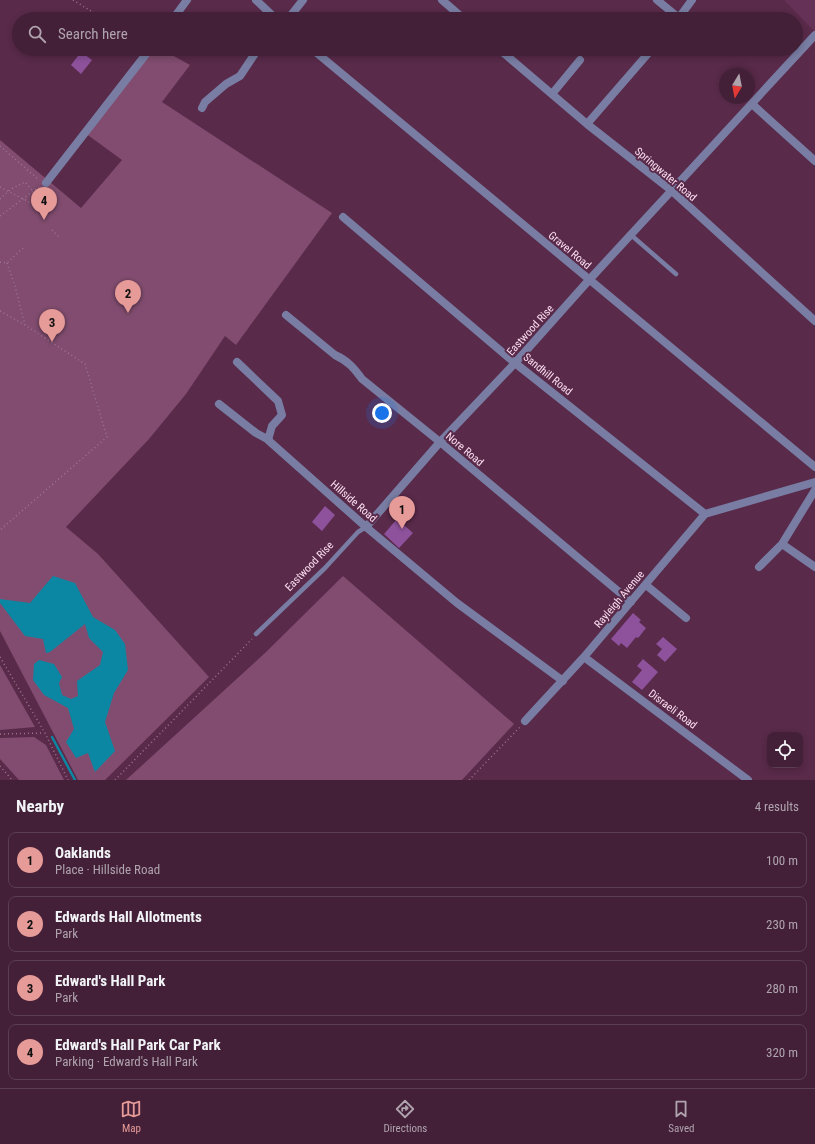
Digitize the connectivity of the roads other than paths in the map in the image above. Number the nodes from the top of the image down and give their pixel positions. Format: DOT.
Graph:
graph roads {
  1 [pos="187,0"];
  2 [pos="256,0"];
  3 [pos="303,0"];
  4 [pos="442,0"];
  5 [pos="657,0"];
  6 [pos="692,0"];
  7 [pos="178,12"];
  8 [pos="269,12"];
  9 [pos="294,12"];
  10 [pos="456,12"];
  11 [pos="671,12"];
  12 [pos="683,12"];
  13 [pos="815,35"];
  14 [pos="803,48"];
  15 [pos="145,56"];
  16 [pos="254,56"];
  17 [pos="320,56"];
  18 [pos="507,56"];
  19 [pos="646,56"];
  20 [pos="796,56"];
  21 [pos="580,60"];
  22 [pos="552,94"];
  23 [pos="755,101"];
  24 [pos="752,104"];
  25 [pos="202,108"];
  26 [pos="587,124"];
  27 [pos="815,161"];
  28 [pos="46,183"];
  29 [pos="671,190"];
  30 [pos="343,216"];
  31 [pos="630,235"];
  32 [pos="676,274"];
  33 [pos="589,280"];
  34 [pos="286,314"];
  35 [pos="815,321"];
  36 [pos="237,362"];
  37 [pos="515,363"];
  38 [pos="219,404"];
  39 [pos="269,440"];
  40 [pos="440,442"];
  41 [pos="815,467"];
  42 [pos="815,482"];
  43 [pos="815,490"];
  44 [pos="705,514"];
  45 [pos="366,527"];
  46 [pos="782,544"];
  47 [pos="759,567"];
  48 [pos="815,568"];
  49 [pos="646,585"];
  50 [pos="631,602"];
  51 [pos="686,618"];
  52 [pos="256,634"];
  53 [pos="584,657"];
  54 [pos="563,681"];
  55 [pos="525,721"];
  56 [pos="748,780"];
  1 -- 7 [label="street"];
  2 -- 8 [label="street"];
  3 -- 9 [label="street"];
  4 -- 10 [label="street"];
  5 -- 11 [label="street"];
  6 -- 12 [label="street"];
  13 -- 14 [label="street, Eastwood Rise"];
  15 -- 28 [label="street"];
  16 -- 25 [label="street"];
  17 -- 33 [label="street, Gravel Road"];
  18 -- 22 [label="street, Springwater Road"];
  19 -- 26 [label="street"];
  20 -- 23 [label="street, Eastwood Rise"];
  21 -- 22 [label="street"];
  22 -- 26 [label="street, Springwater Road"];
  24 -- 27 [label="street"];
  24 -- 29 [label="street, Eastwood Rise"];
  26 -- 29 [label="street, Springwater Road"];
  29 -- 31 [label="street, Eastwood Rise"];
  29 -- 35 [label="street, Springwater Road"];
  30 -- 37 [label="street, Sandhill Road"];
  31 -- 32 [label="lane"];
  31 -- 33 [label="street, Eastwood Rise"];
  33 -- 37 [label="street, Eastwood Rise"];
  33 -- 41 [label="street, Gravel Road"];
  34 -- 40 [label="street, Nore Road"];
  36 -- 39 [label="street"];
  37 -- 40 [label="street, Eastwood Rise"];
  37 -- 44 [label="street, Sandhill Road"];
  38 -- 39 [label="street, Hillside Road"];
  39 -- 45 [label="street, Hillside Road"];
  40 -- 45 [label="street, Eastwood Rise"];
  40 -- 50 [label="street, Nore Road"];
  42 -- 44 [label="street"];
  43 -- 46 [label="street"];
  44 -- 49 [label="street, Rayleigh Avenue"];
  45 -- 52 [label="lane, Eastwood Rise"];
  45 -- 54 [label="street, Hillside Road"];
  46 -- 47 [label="street"];
  46 -- 48 [label="street"];
  49 -- 50 [label="street, Rayleigh Avenue"];
  49 -- 51 [label="street"];
  50 -- 53 [label="street, Rayleigh Avenue"];
  53 -- 54 [label="street, Rayleigh Avenue"];
  53 -- 56 [label="street, Disraeli Road"];
  54 -- 55 [label="street, Rayleigh Avenue"];
}
